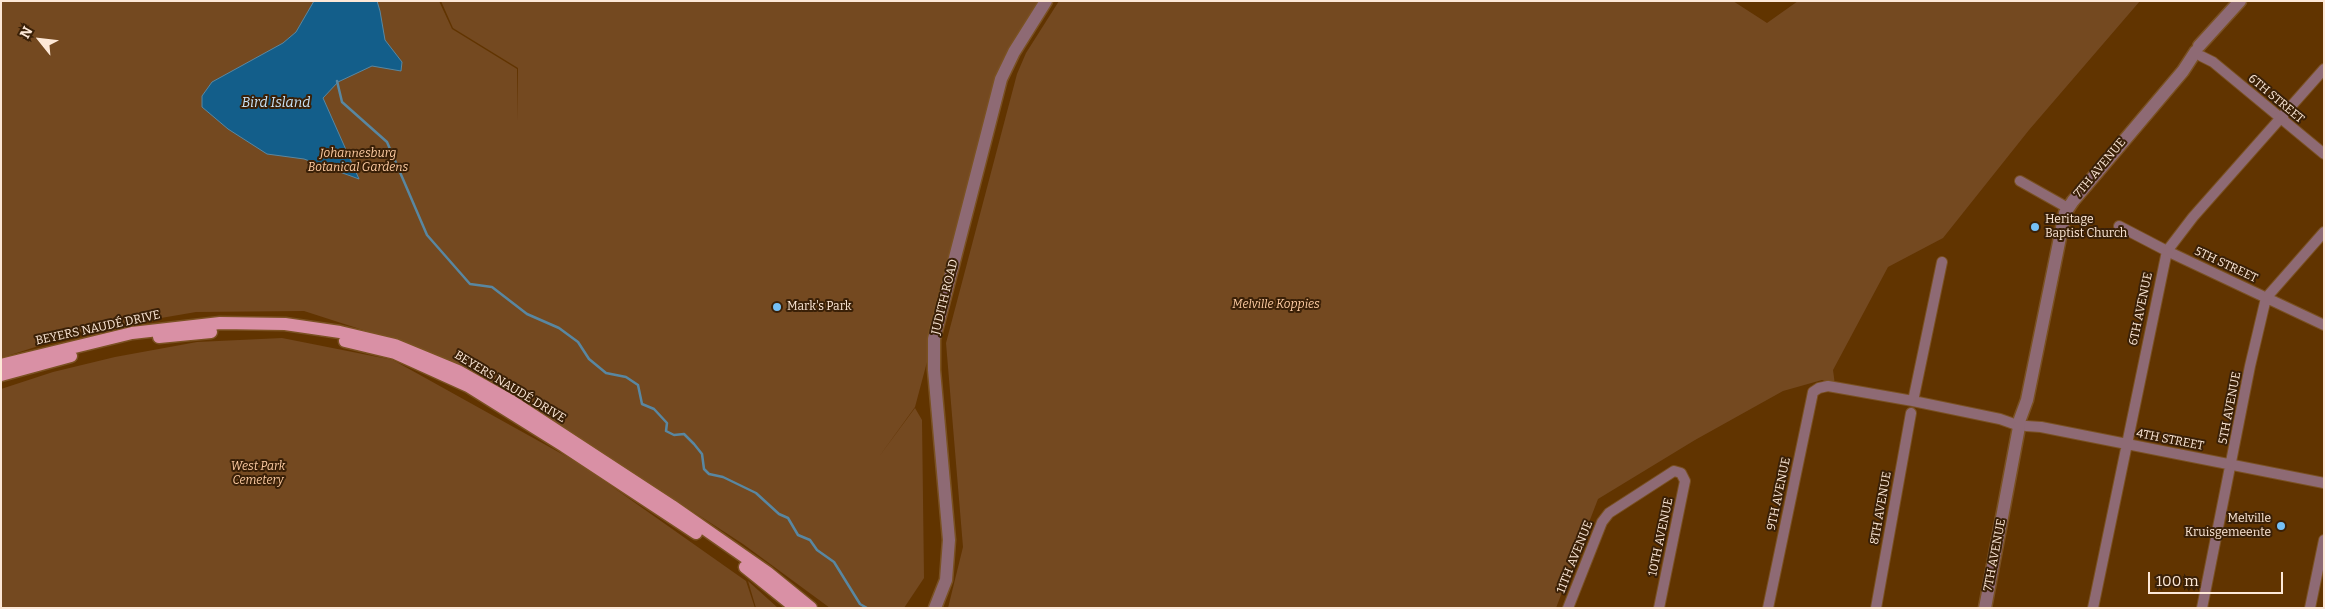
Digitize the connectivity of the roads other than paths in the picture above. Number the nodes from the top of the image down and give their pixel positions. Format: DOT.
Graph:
graph roads {
  1 [pos="1046,1"];
  2 [pos="2240,1"];
  3 [pos="2201,52"];
  4 [pos="2324,69"];
  5 [pos="2281,120"];
  6 [pos="2324,154"];
  7 [pos="2020,181"];
  8 [pos="2068,208"];
  9 [pos="2119,226"];
  10 [pos="2324,232"];
  11 [pos="2167,251"];
  12 [pos="1942,262"];
  13 [pos="2266,298"];
  14 [pos="2324,326"];
  15 [pos="1,365"];
  16 [pos="1,375"];
  17 [pos="1818,388"];
  18 [pos="1913,401"];
  19 [pos="1911,413"];
  20 [pos="2022,423"];
  21 [pos="2126,444"];
  22 [pos="2232,465"];
  23 [pos="1681,474"];
  24 [pos="2324,483"];
  25 [pos="2324,540"];
  26 [pos="796,608"];
  27 [pos="812,608"];
  28 [pos="935,608"];
  29 [pos="1568,608"];
  30 [pos="1659,608"];
  31 [pos="1768,608"];
  32 [pos="1876,608"];
  33 [pos="1985,608"];
  34 [pos="2093,608"];
  35 [pos="2202,608"];
  36 [pos="2310,608"];
  1 -- 28 [label="street, JUDITH ROAD"];
  2 -- 3 [label="street, 7TH AVENUE"];
  3 -- 5 [label="street, 6TH STREET"];
  3 -- 8 [label="street, 7TH AVENUE"];
  4 -- 5 [label="street, 6TH AVENUE"];
  5 -- 6 [label="street, 6TH STREET"];
  5 -- 11 [label="street, 6TH AVENUE"];
  7 -- 8 [label="street"];
  8 -- 20 [label="street, 7TH AVENUE"];
  9 -- 11 [label="street, 5TH STREET"];
  10 -- 13 [label="street, 5TH AVENUE"];
  11 -- 13 [label="street, 5TH STREET"];
  11 -- 21 [label="street, 6TH AVENUE"];
  12 -- 18 [label="street"];
  13 -- 14 [label="street, 5TH STREET"];
  13 -- 22 [label="street, 5TH AVENUE"];
  15 -- 27 [label="main road, BEYERS NAUDÉ DRIVE"];
  16 -- 26 [label="main road, BEYERS NAUDÉ DRIVE"];
  17 -- 18 [label="street, 4TH STREET"];
  17 -- 31 [label="street, 9TH AVENUE"];
  18 -- 20 [label="street, 4TH STREET"];
  19 -- 32 [label="street, 8TH AVENUE"];
  20 -- 21 [label="street, 4TH STREET"];
  20 -- 33 [label="street, 7TH AVENUE"];
  21 -- 22 [label="street, 4TH STREET"];
  21 -- 34 [label="street, 6TH AVENUE"];
  22 -- 24 [label="street, 4TH STREET"];
  22 -- 35 [label="street, 5TH AVENUE"];
  23 -- 29 [label="street, 11TH AVENUE"];
  23 -- 30 [label="street, 10TH AVENUE"];
  25 -- 36 [label="street"];
}
